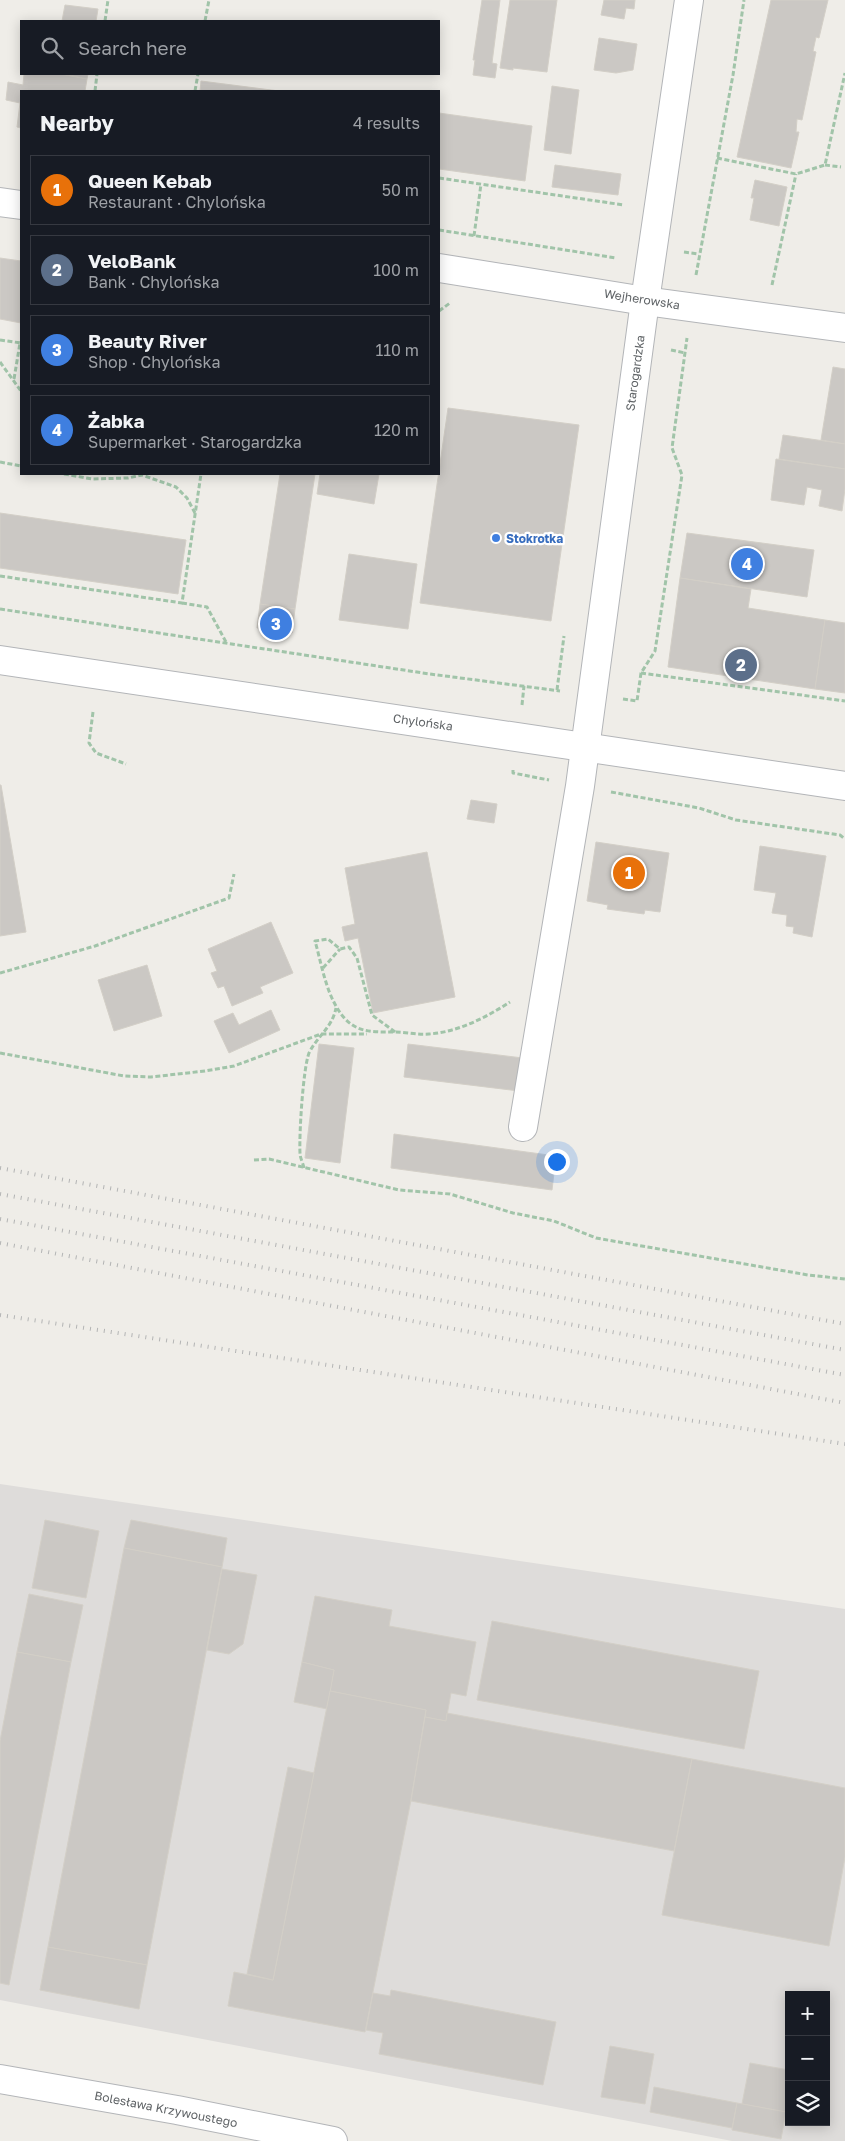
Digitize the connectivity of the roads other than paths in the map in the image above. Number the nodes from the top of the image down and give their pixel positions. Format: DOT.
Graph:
graph roads {
  1 [pos="689,0"];
  2 [pos="0,202"];
  3 [pos="20,205"];
  4 [pos="440,268"];
  5 [pos="645,301"];
  6 [pos="845,328"];
  7 [pos="0,660"];
  8 [pos="586,747"];
  9 [pos="845,786"];
  10 [pos="523,1127"];
  11 [pos="0,2079"];
  12 [pos="332,2141"];
  1 -- 5 [label="street, Starogardzka"];
  2 -- 3 [label="street"];
  4 -- 5 [label="street, Wejherowska"];
  5 -- 6 [label="street, Wejherowska"];
  5 -- 8 [label="street, Starogardzka"];
  7 -- 8 [label="street, Chylońska"];
  8 -- 9 [label="street, Chylońska"];
  8 -- 10 [label="street, Starogardzka"];
  11 -- 12 [label="street, Bolesława Krzywoustego"];
}
